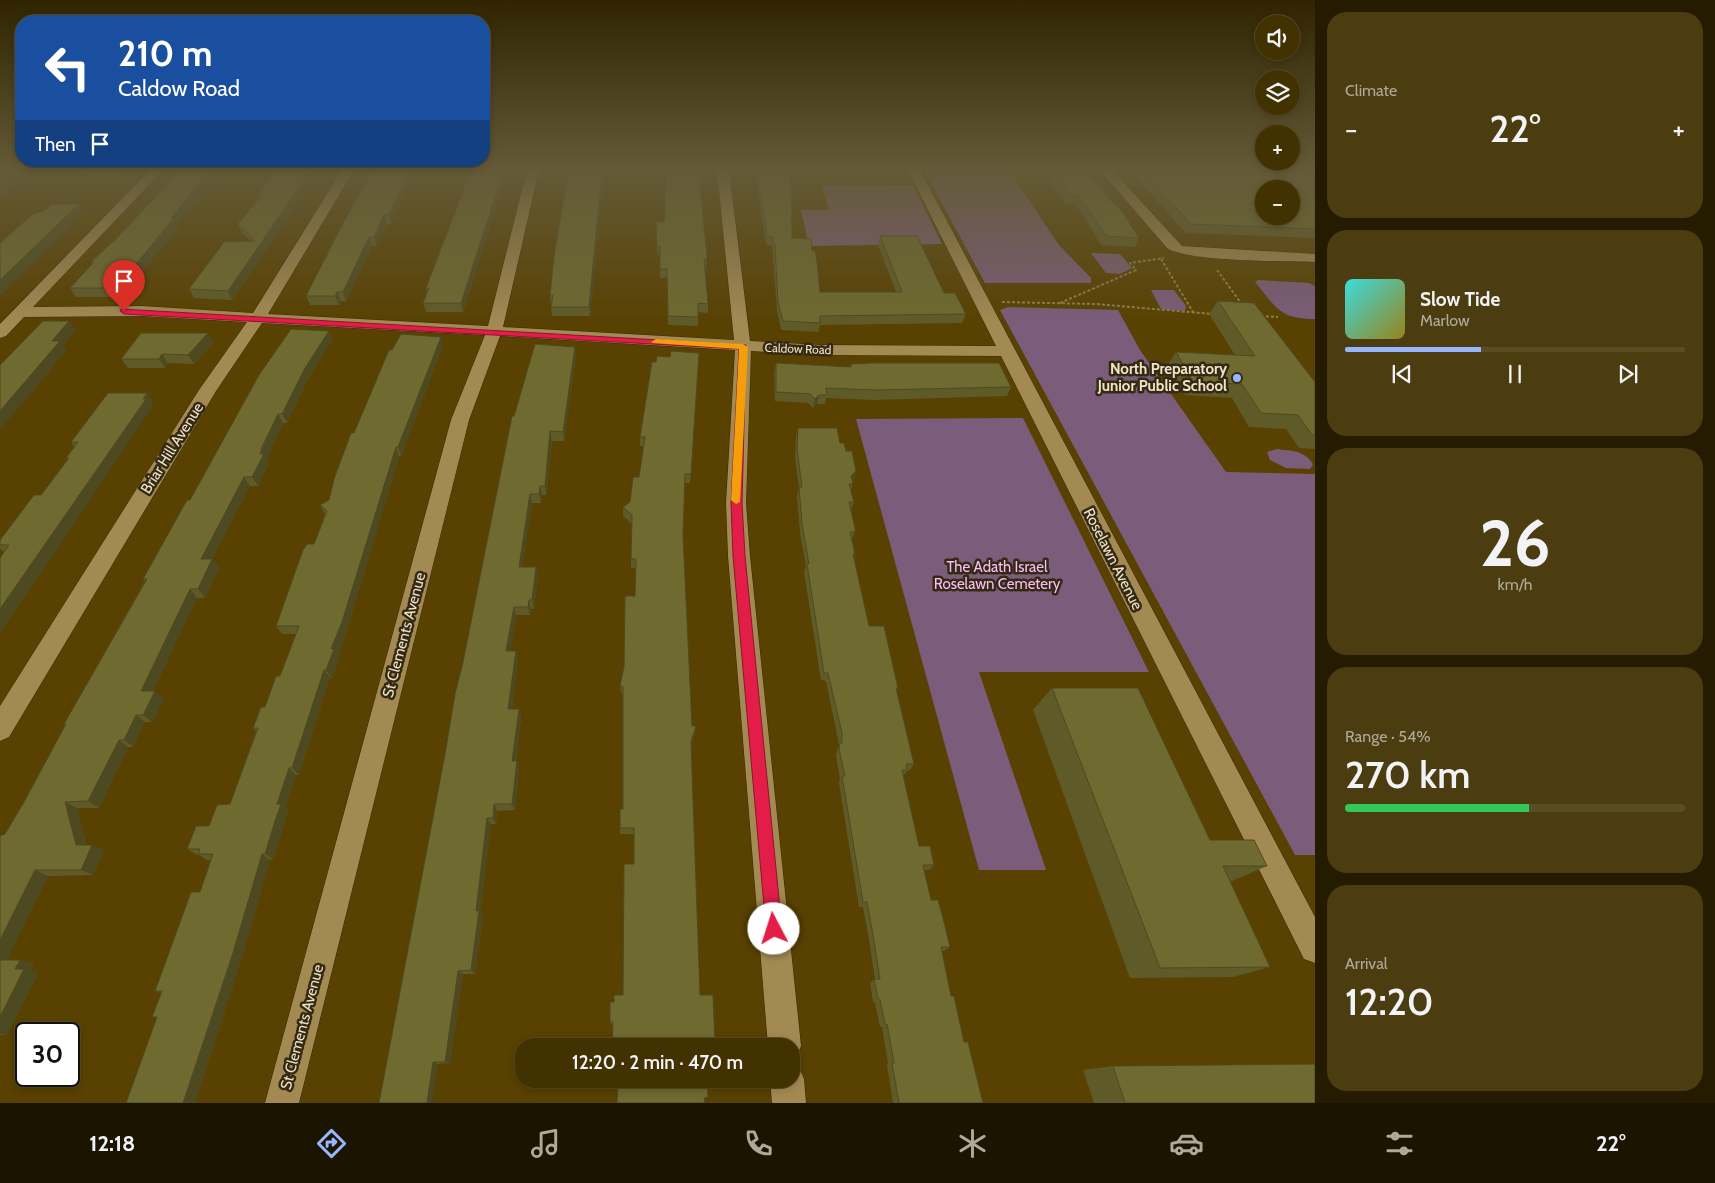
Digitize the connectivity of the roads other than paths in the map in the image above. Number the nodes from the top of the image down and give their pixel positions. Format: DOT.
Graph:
graph roads {
  1 [pos="107,221"];
  2 [pos="316,221"];
  3 [pos="521,221"];
  4 [pos="729,221"];
  5 [pos="940,221"];
  6 [pos="1151,221"];
  7 [pos="1315,258"];
  8 [pos="20,312"];
  9 [pos="257,318"];
  10 [pos="494,332"];
  11 [pos="0,333"];
  12 [pos="743,347"];
  13 [pos="1006,351"];
  14 [pos="0,729"];
  15 [pos="1315,948"];
  16 [pos="783,1038"];
  17 [pos="788,1088"];
  18 [pos="282,1103"];
  19 [pos="789,1103"];
  1 -- 8 [label="street"];
  2 -- 9 [label="street, Briar Hill Avenue"];
  3 -- 10 [label="street, St Clements Avenue"];
  4 -- 12 [label="street"];
  5 -- 13 [label="street, Roselawn Avenue"];
  6 -- 7 [label="street"];
  8 -- 9 [label="street, Caldow Road"];
  8 -- 11 [label="street"];
  9 -- 10 [label="street, Caldow Road"];
  9 -- 14 [label="street, Briar Hill Avenue"];
  10 -- 12 [label="street, Caldow Road"];
  10 -- 18 [label="street, St Clements Avenue"];
  12 -- 13 [label="street, Caldow Road"];
  12 -- 16 [label="street"];
  13 -- 15 [label="street, Roselawn Avenue"];
  17 -- 19 [label="street"];
}
